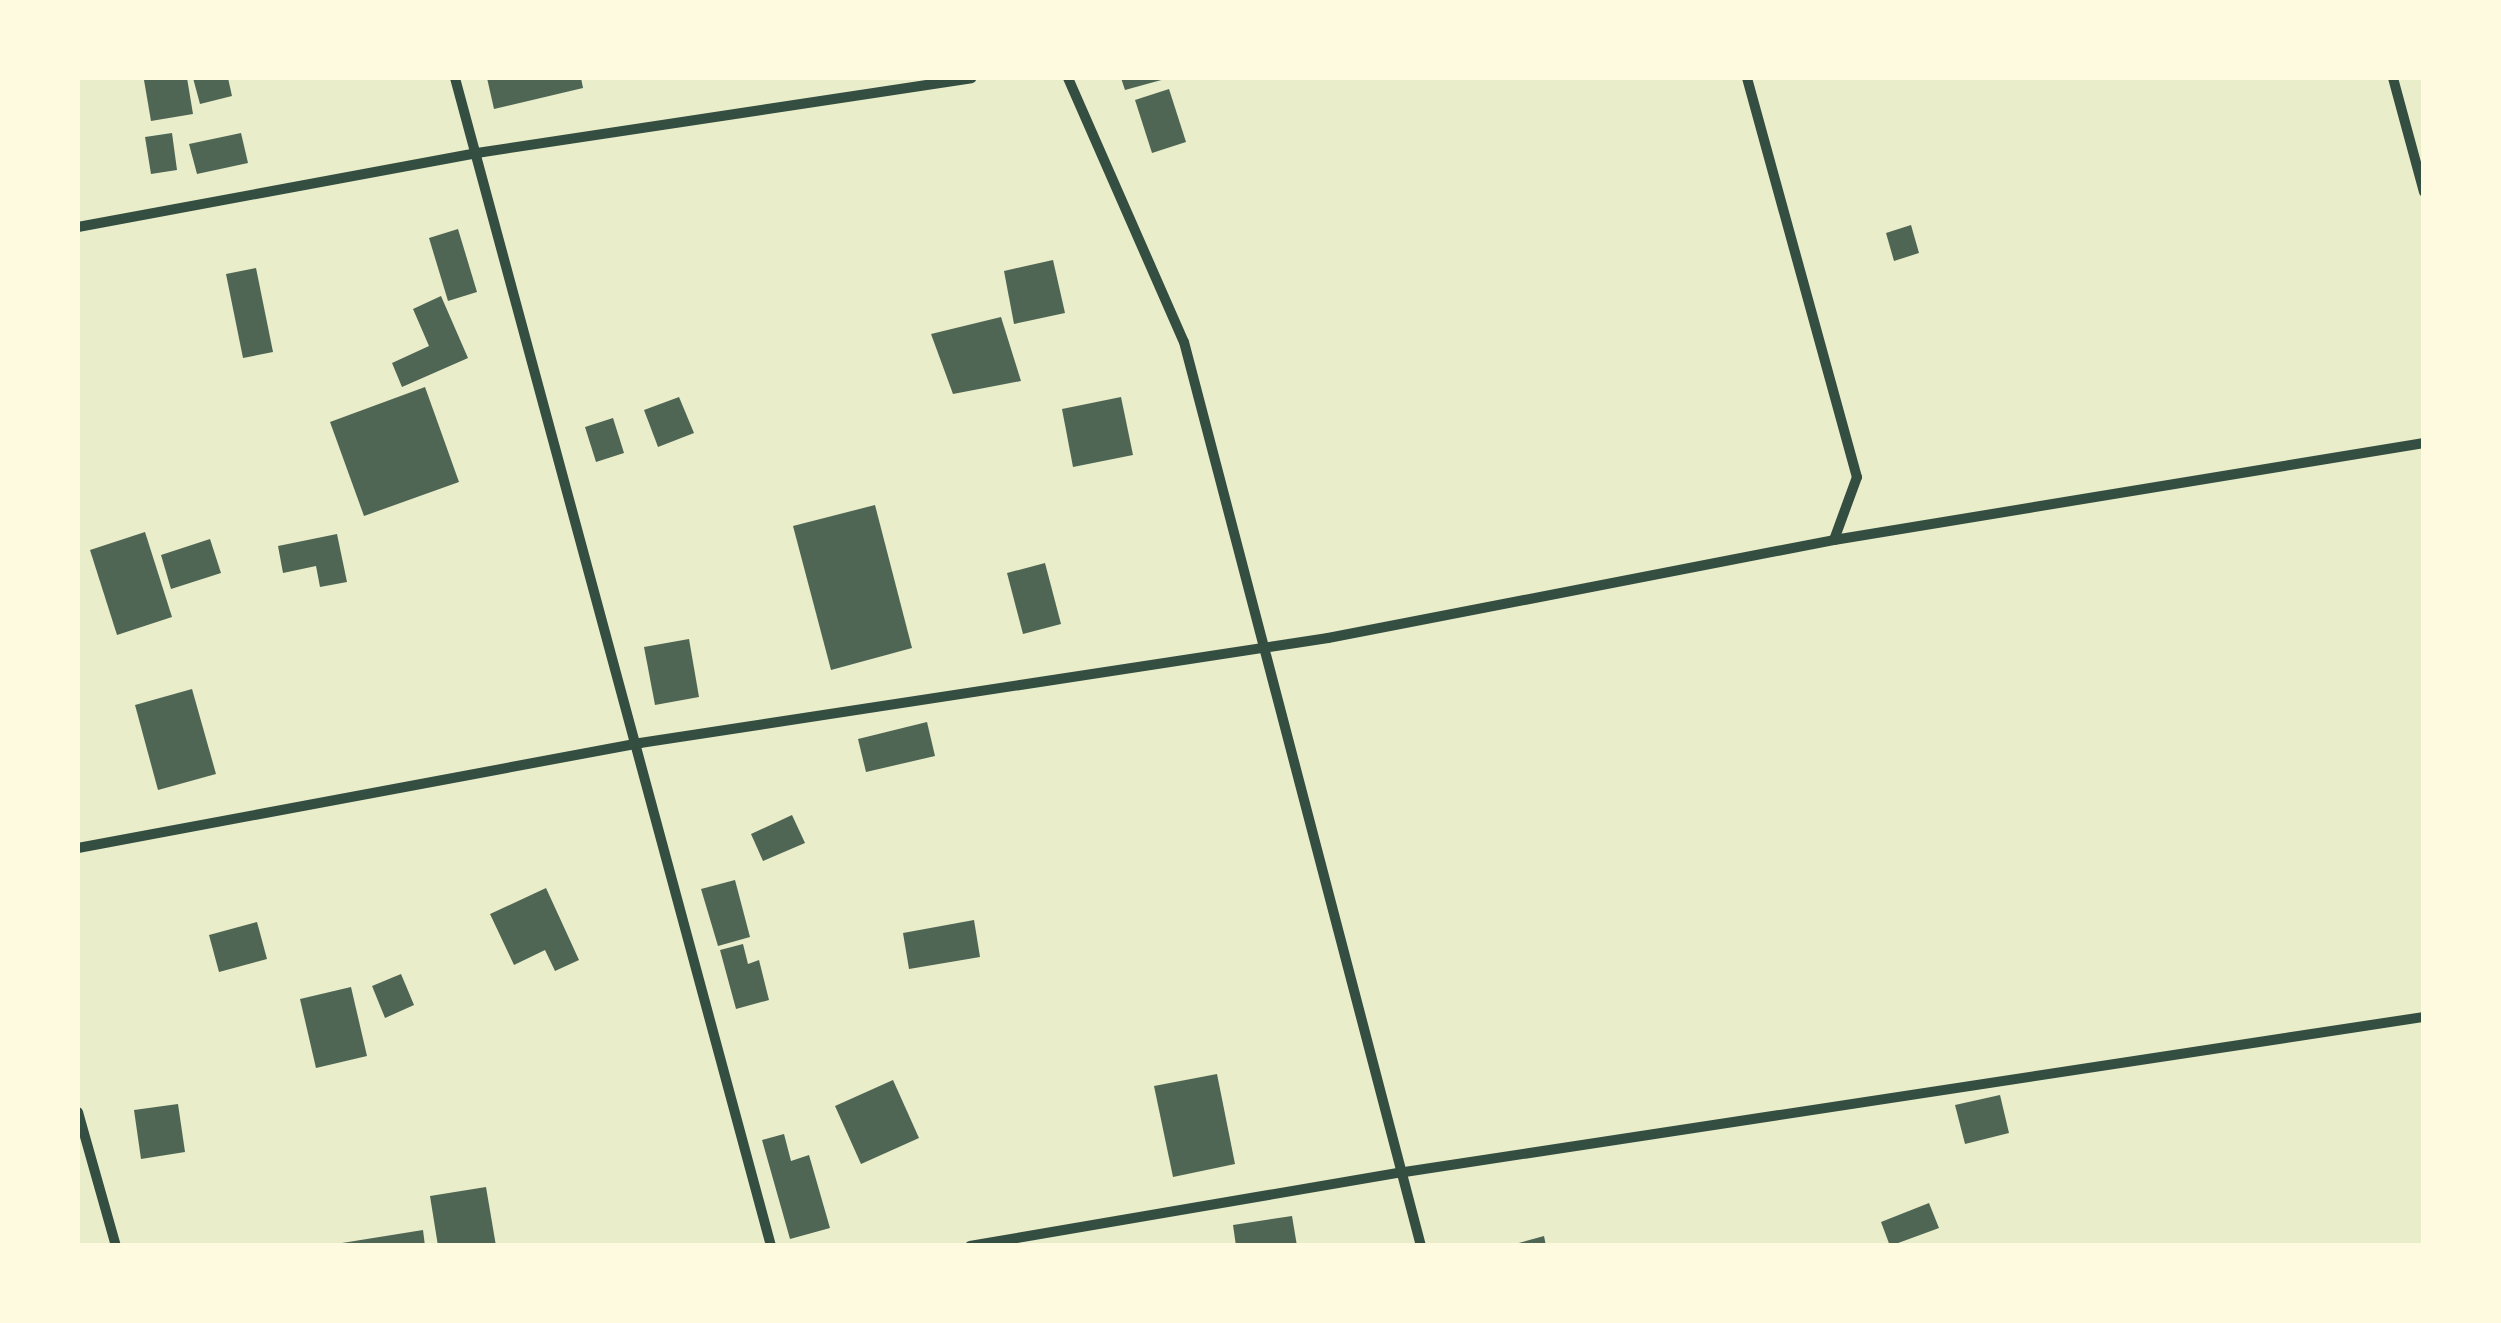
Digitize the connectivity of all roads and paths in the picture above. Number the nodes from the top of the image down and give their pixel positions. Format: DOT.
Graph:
graph roads {
  1 [pos="456,78"];
  2 [pos="971,78"];
  3 [pos="1068,78"];
  4 [pos="1747,78"];
  5 [pos="2393,78"];
  6 [pos="476,153"];
  7 [pos="2424,192"];
  8 [pos="78,228"];
  9 [pos="2424,443"];
  10 [pos="1834,540"];
  11 [pos="1261,648"];
  12 [pos="640,744"];
  13 [pos="78,848"];
  14 [pos="2424,1017"];
  15 [pos="78,1112"];
  16 [pos="1398,1173"];
  17 [pos="116,1246"];
  18 [pos="772,1246"];
  19 [pos="970,1246"];
  20 [pos="1421,1246"];
  1 -- 6 [label="street"];
  2 -- 6 [label="street"];
  3 -- 11 [label="street"];
  4 -- 10 [label="street"];
  5 -- 7 [label="street"];
  6 -- 8 [label="street"];
  6 -- 12 [label="street"];
  9 -- 10 [label="street"];
  10 -- 11 [label="street"];
  11 -- 12 [label="street"];
  11 -- 16 [label="street"];
  12 -- 13 [label="street"];
  12 -- 18 [label="street"];
  14 -- 16 [label="street"];
  15 -- 17 [label="street"];
  16 -- 19 [label="street"];
  16 -- 20 [label="street"];
}
